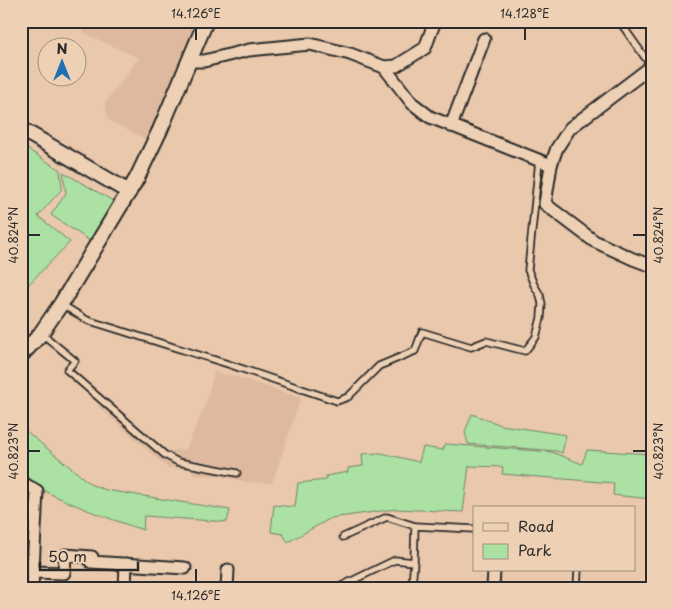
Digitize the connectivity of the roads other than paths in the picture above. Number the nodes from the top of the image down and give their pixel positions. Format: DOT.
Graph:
graph roads {
  1 [pos="206,21"];
  2 [pos="435,21"];
  3 [pos="624,21"];
  4 [pos="484,39"];
  5 [pos="189,61"];
  6 [pos="652,66"];
  7 [pos="384,67"];
  8 [pos="451,126"];
  9 [pos="21,129"];
  10 [pos="539,161"];
  11 [pos="551,165"];
  12 [pos="129,192"];
  13 [pos="652,266"];
  14 [pos="61,304"];
  15 [pos="41,333"];
  16 [pos="21,355"];
  17 [pos="237,473"];
  18 [pos="21,482"];
  19 [pos="415,526"];
  20 [pos="473,529"];
  21 [pos="344,537"];
  22 [pos="414,562"];
  23 [pos="126,564"];
  24 [pos="185,568"];
  25 [pos="228,570"];
  26 [pos="33,572"];
  27 [pos="494,572"];
  28 [pos="578,572"];
  29 [pos="615,587"];
  30 [pos="32,588"];
  31 [pos="125,588"];
  32 [pos="227,588"];
  33 [pos="337,588"];
  34 [pos="462,588"];
  35 [pos="493,588"];
  36 [pos="577,588"];
  37 [pos="623,588"];
  1 -- 5 [label="street"];
  2 -- 7 [label="street"];
  3 -- 6 [label="lane"];
  4 -- 8 [label="street"];
  5 -- 7 [label="street"];
  5 -- 12 [label="street"];
  6 -- 11 [label="street"];
  7 -- 8 [label="street"];
  8 -- 10 [label="street"];
  9 -- 12 [label="street"];
  10 -- 11 [label="street"];
  10 -- 14 [label="lane"];
  11 -- 13 [label="street"];
  12 -- 14 [label="street"];
  14 -- 15 [label="street"];
  15 -- 16 [label="street"];
  15 -- 17 [label="lane"];
  18 -- 26 [label="street"];
  19 -- 20 [label="lane"];
  19 -- 21 [label="lane"];
  19 -- 22 [label="lane"];
  22 -- 33 [label="lane"];
  22 -- 34 [label="lane"];
  23 -- 24 [label="street"];
  23 -- 26 [label="street"];
  23 -- 31 [label="street"];
  25 -- 32 [label="street"];
  26 -- 30 [label="street"];
  27 -- 35 [label="street"];
  28 -- 36 [label="lane"];
  29 -- 37 [label="lane"];
}
